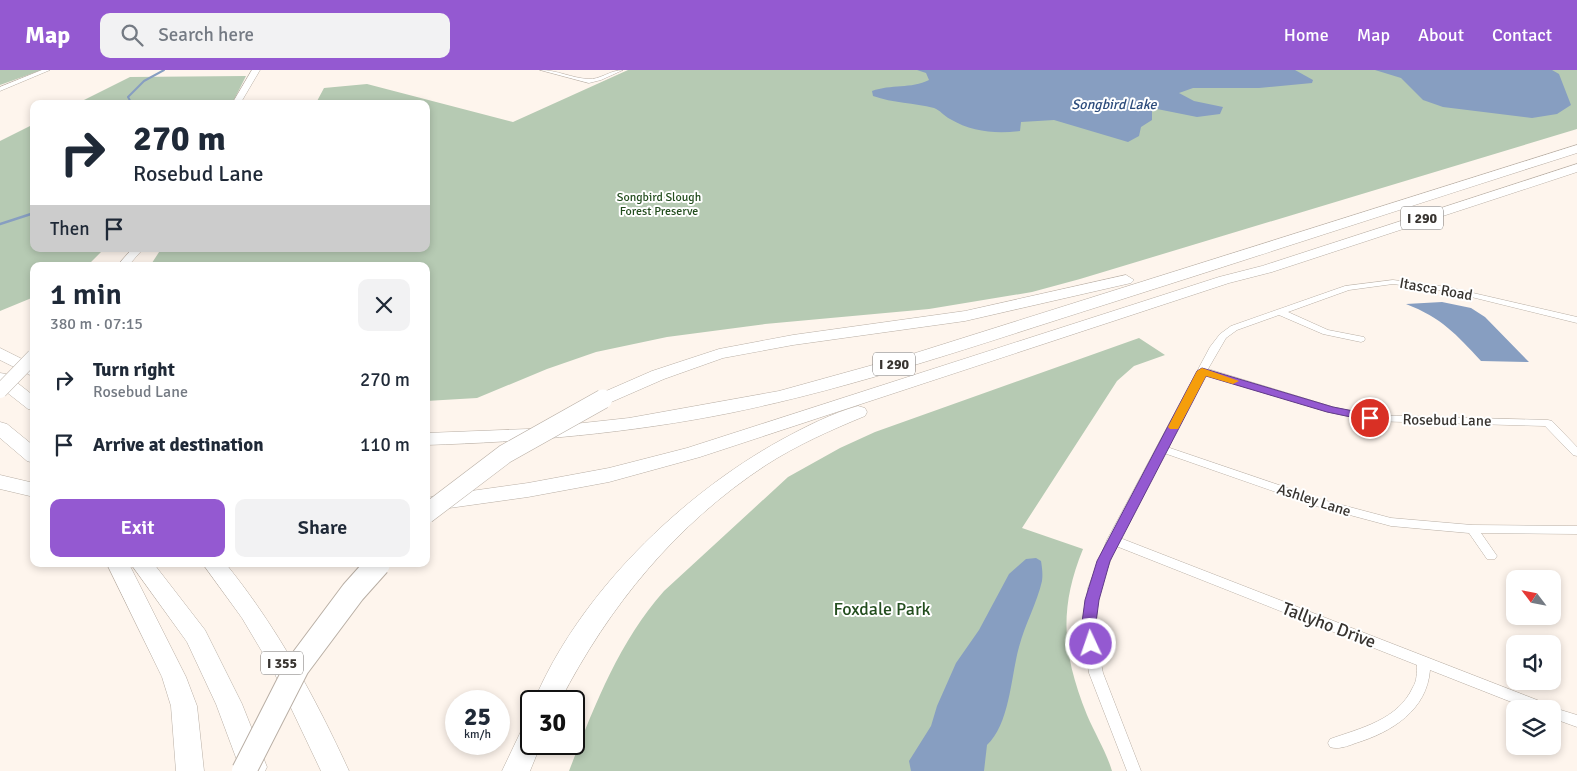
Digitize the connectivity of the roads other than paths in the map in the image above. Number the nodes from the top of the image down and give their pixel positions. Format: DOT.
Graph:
graph roads {
  1 [pos="47,70"];
  2 [pos="256,70"];
  3 [pos="543,70"];
  4 [pos="620,70"];
  5 [pos="0,89"];
  6 [pos="238,100"];
  7 [pos="1577,149"];
  8 [pos="1577,168"];
  9 [pos="1347,221"];
  10 [pos="135,252"];
  11 [pos="126,262"];
  12 [pos="1267,269"];
  13 [pos="1280,312"];
  14 [pos="1577,320"];
  15 [pos="1361,339"];
  16 [pos="0,353"];
  17 [pos="30,360"];
  18 [pos="30,370"];
  19 [pos="1202,371"];
  20 [pos="0,378"];
  21 [pos="0,391"];
  22 [pos="30,401"];
  23 [pos="0,428"];
  24 [pos="430,438"];
  25 [pos="1162,449"];
  26 [pos="1577,453"];
  27 [pos="30,454"];
  28 [pos="0,482"];
  29 [pos="30,489"];
  30 [pos="430,503"];
  31 [pos="430,511"];
  32 [pos="1472,530"];
  33 [pos="1577,530"];
  34 [pos="1114,540"];
  35 [pos="1491,556"];
  36 [pos="120,567"];
  37 [pos="144,567"];
  38 [pos="216,567"];
  39 [pos="375,567"];
  40 [pos="1424,662"];
  41 [pos="552,690"];
  42 [pos="1522,700"];
  43 [pos="1561,715"];
  44 [pos="1577,721"];
  45 [pos="1334,743"];
  46 [pos="523,755"];
  47 [pos="190,771"];
  48 [pos="244,771"];
  49 [pos="254,771"];
  50 [pos="335,771"];
  51 [pos="516,771"];
  52 [pos="1134,771"];
  1 -- 5 [label="street"];
  2 -- 6 [label="street"];
  3 -- 4 [label="street"];
  7 -- 9 [label="highway, I 290"];
  8 -- 12 [label="highway, I 290"];
  9 -- 24 [label="highway, I 290"];
  9 -- 31 [label="highway, bridge"];
  10 -- 11 [label="street"];
  12 -- 30 [label="highway, I 290"];
  12 -- 41 [label="highway"];
  13 -- 14 [label="street, Itasca Road"];
  13 -- 15 [label="street"];
  13 -- 19 [label="street, Itasca Road"];
  16 -- 18 [label="highway"];
  17 -- 21 [label="street, bridge"];
  19 -- 25 [label="street, Itasca Road"];
  19 -- 26 [label="street, Rosebud Lane"];
  20 -- 22 [label="highway"];
  23 -- 27 [label="highway"];
  25 -- 32 [label="street, Ashley Lane"];
  25 -- 34 [label="street, Itasca Road"];
  28 -- 29 [label="highway"];
  32 -- 33 [label="street, Ashley Lane"];
  32 -- 35 [label="street"];
  34 -- 40 [label="street, Tallyho Drive"];
  34 -- 52 [label="street, Itasca Road"];
  36 -- 47 [label="highway"];
  37 -- 49 [label="highway"];
  38 -- 50 [label="highway, I 355"];
  39 -- 48 [label="highway, bridge"];
  40 -- 42 [label="street, Tallyho Drive"];
  40 -- 45 [label="street"];
  43 -- 44 [label="street"];
  46 -- 51 [label="highway"];
}
